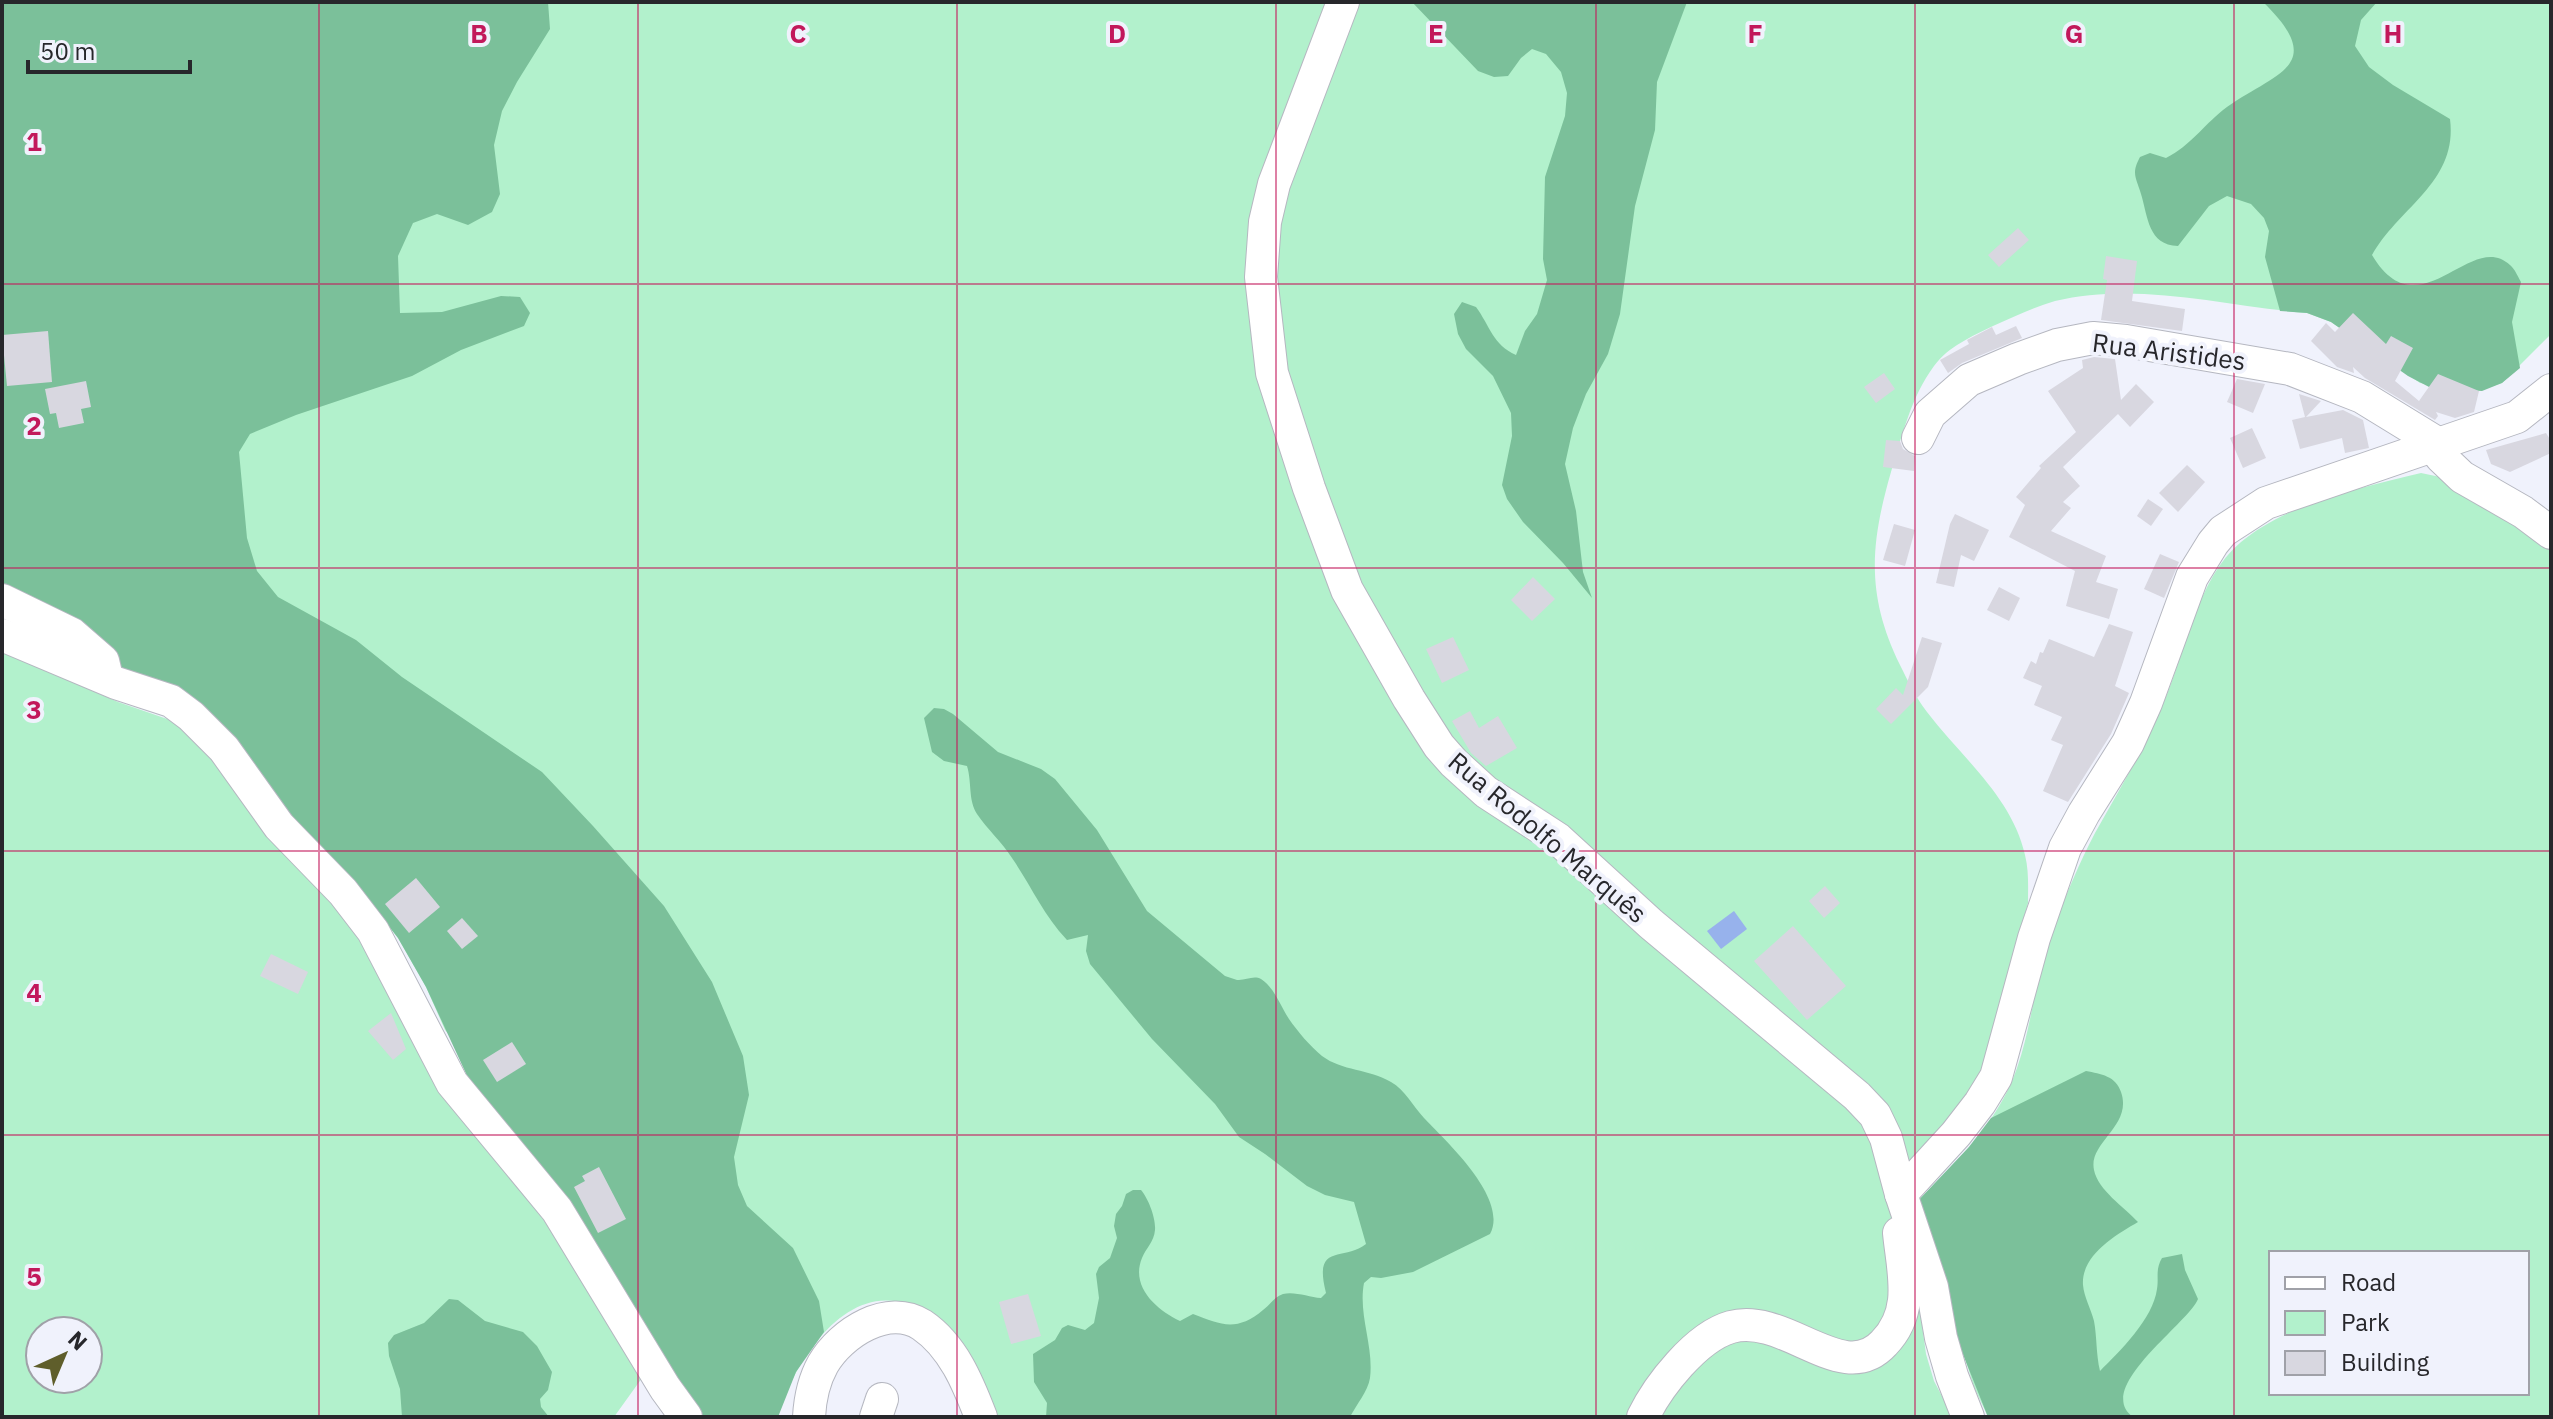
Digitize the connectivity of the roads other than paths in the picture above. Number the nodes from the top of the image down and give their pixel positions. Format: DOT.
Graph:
graph roads {
  1 [pos="1343,2"];
  2 [pos="2232,359"];
  3 [pos="2176,371"];
  4 [pos="2551,390"];
  5 [pos="1918,438"];
  6 [pos="2437,443"];
  7 [pos="2537,506"];
  8 [pos="2551,533"];
  9 [pos="2,600"];
  10 [pos="2,635"];
  11 [pos="107,680"];
  12 [pos="1901,1194"];
  13 [pos="686,1417"];
  14 [pos="809,1417"];
  15 [pos="981,1417"];
  16 [pos="1643,1417"];
  17 [pos="1968,1417"];
  1 -- 12 [label="street, Rua Rodolfo Marquês"];
  2 -- 3 [label="street"];
  2 -- 5 [label="street, Rua Aristides"];
  2 -- 6 [label="street, Rua Aristides"];
  4 -- 6 [label="street"];
  6 -- 7 [label="street"];
  6 -- 12 [label="street"];
  7 -- 8 [label="street"];
  9 -- 11 [label="street"];
  10 -- 11 [label="street"];
  11 -- 13 [label="street"];
  12 -- 16 [label="street"];
  12 -- 17 [label="street, Rua Rodolfo Marquês"];
  14 -- 15 [label="street"];
}
